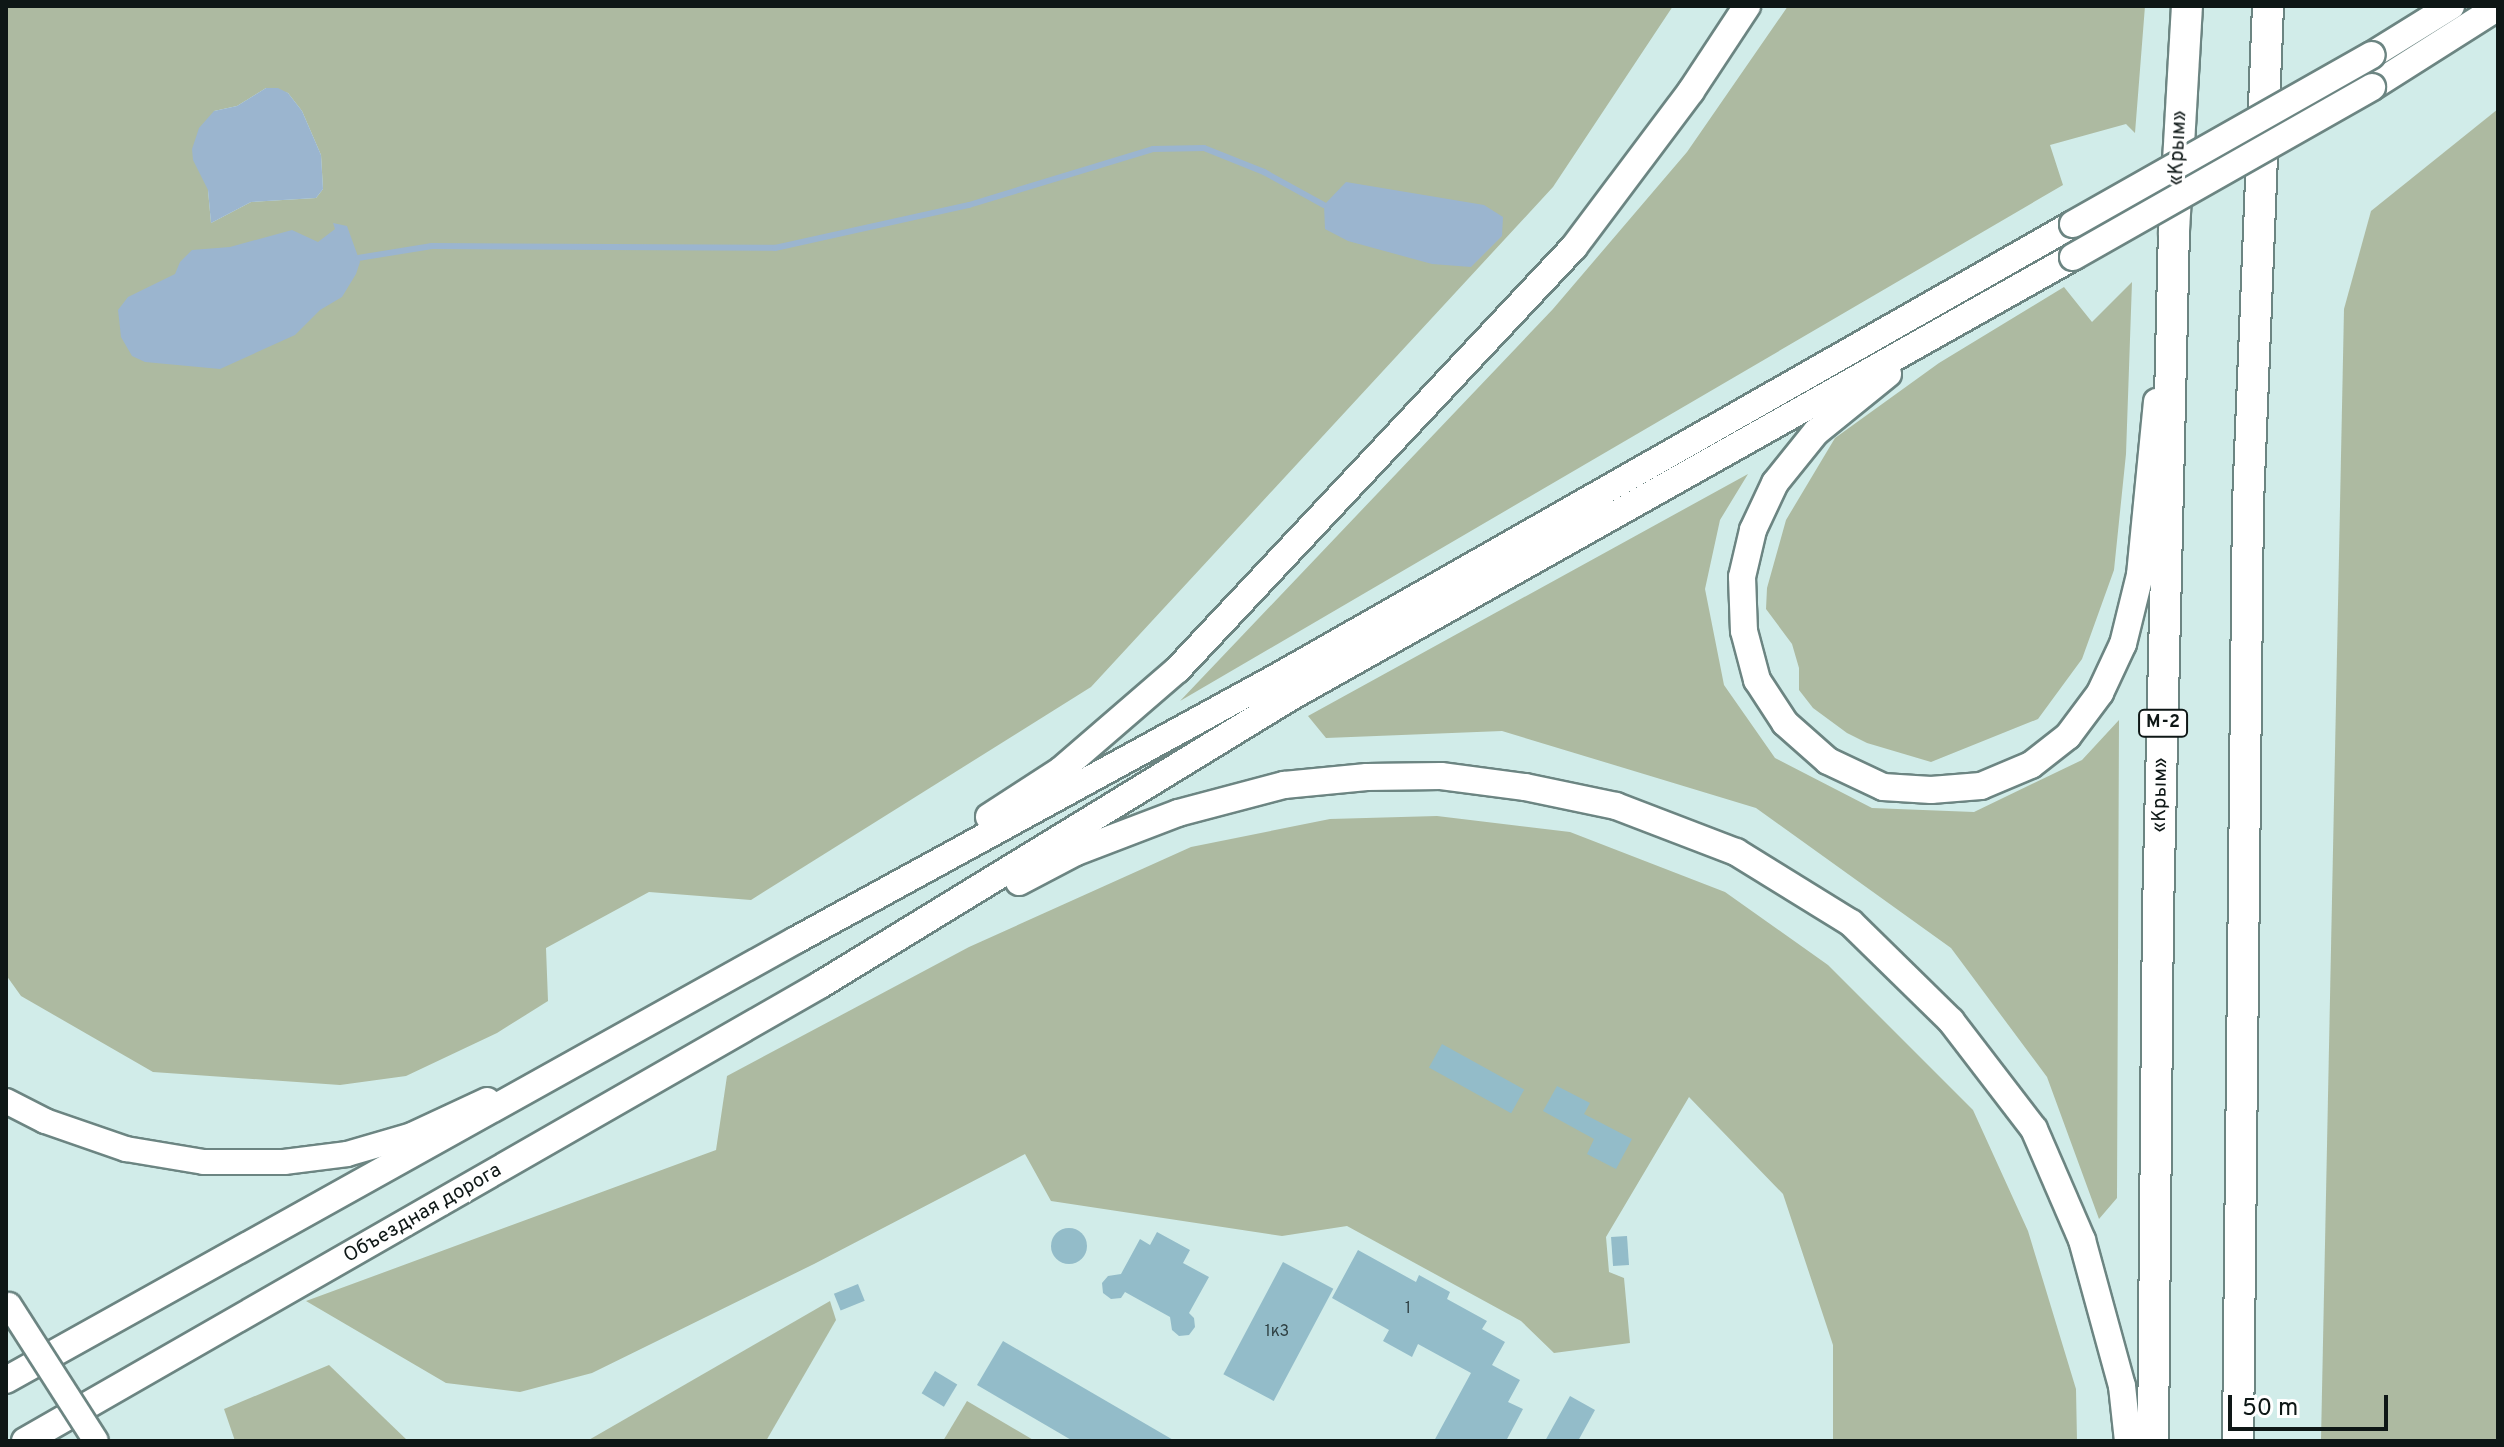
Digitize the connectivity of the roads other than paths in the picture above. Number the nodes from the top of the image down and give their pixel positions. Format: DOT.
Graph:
graph roads {
  1 [pos="1747,6"];
  2 [pos="2187,6"];
  3 [pos="2271,6"];
  4 [pos="2451,6"];
  5 [pos="2498,7"];
  6 [pos="2174,231"];
  7 [pos="1951,325"];
  8 [pos="796,940"];
  9 [pos="820,985"];
  10 [pos="606,1046"];
  11 [pos="6,1101"];
  12 [pos="8,1302"];
  13 [pos="6,1380"];
  14 [pos="25,1441"];
  15 [pos="96,1441"];
  16 [pos="2128,1441"];
  17 [pos="2153,1441"];
  18 [pos="2238,1441"];
  1 -- 8 [label="main road"];
  2 -- 6 [label="highway, «Крым» / М-2"];
  3 -- 18 [label="highway"];
  4 -- 8 [label="main road, bridge"];
  5 -- 7 [label="main road, bridge"];
  6 -- 7 [label="main road"];
  6 -- 17 [label="highway, «Крым» / М-2"];
  7 -- 9 [label="main road"];
  8 -- 10 [label="main road"];
  9 -- 14 [label="main road, Объездная дорога"];
  9 -- 16 [label="main road"];
  10 -- 11 [label="main road"];
  10 -- 13 [label="main road"];
  12 -- 15 [label="main road, bridge"];
}
